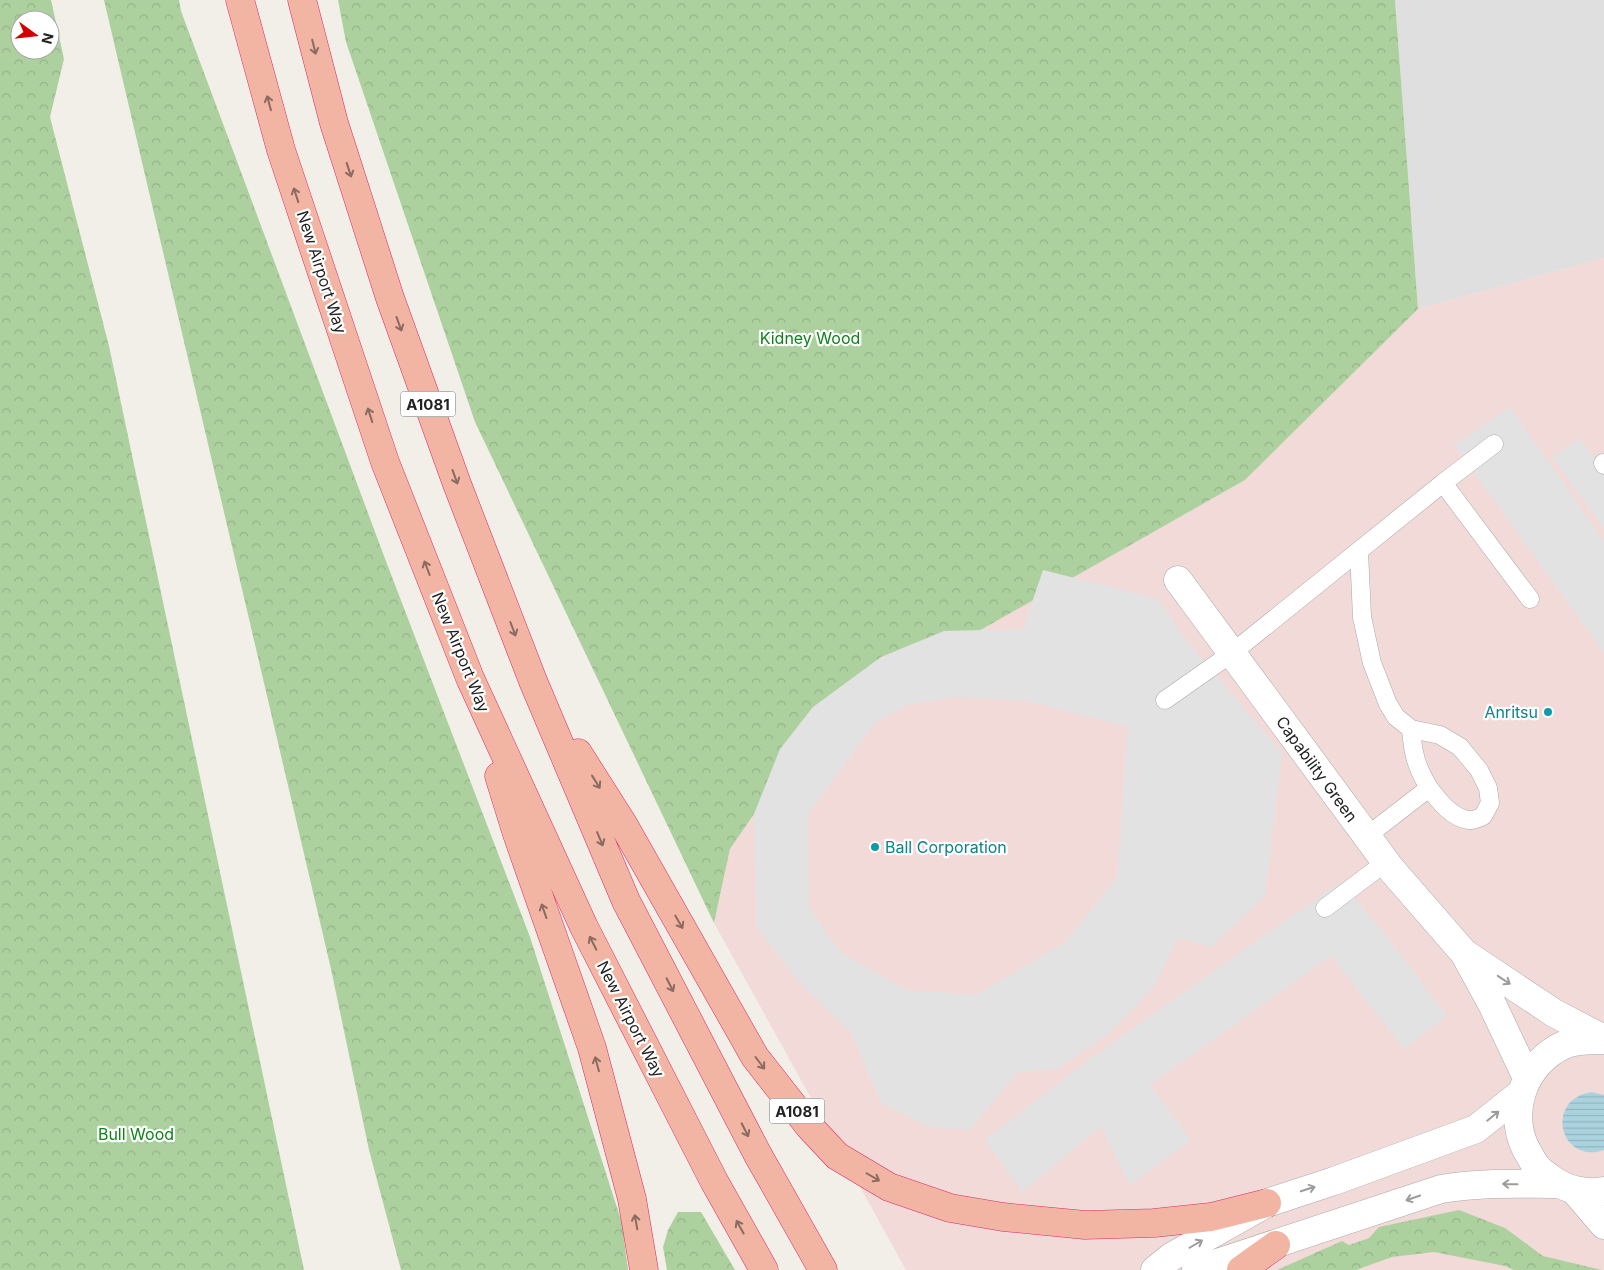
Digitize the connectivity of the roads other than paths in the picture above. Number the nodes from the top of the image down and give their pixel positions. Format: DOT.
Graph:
graph roads {
  1 [pos="240,0"];
  2 [pos="302,0"];
  3 [pos="1494,444"];
  4 [pos="1443,483"];
  5 [pos="1359,551"];
  6 [pos="1178,580"];
  7 [pos="1530,599"];
  8 [pos="1232,653"];
  9 [pos="470,678"];
  10 [pos="533,682"];
  11 [pos="1165,700"];
  12 [pos="1411,729"];
  13 [pos="1429,788"];
  14 [pos="1366,836"];
  15 [pos="1386,862"];
  16 [pos="1325,908"];
  17 [pos="1464,953"];
  18 [pos="1604,1040"];
  19 [pos="1524,1086"];
  20 [pos="1567,1187"];
  21 [pos="1604,1192"];
  22 [pos="1266,1203"];
  23 [pos="1604,1225"];
  24 [pos="1276,1245"];
  25 [pos="644,1270"];
  26 [pos="764,1270"];
  27 [pos="823,1270"];
  28 [pos="1155,1270"];
  29 [pos="1196,1270"];
  30 [pos="1241,1270"];
  9 -- 1 [label="highway, New Airport Way, one-way"];
  2 -- 10 [label="highway, A1081, one-way"];
  3 -- 4 [label="lane"];
  4 -- 5 [label="lane"];
  4 -- 7 [label="lane"];
  5 -- 8 [label="lane"];
  5 -- 12 [label="lane"];
  6 -- 8 [label="street, Capability Green"];
  8 -- 11 [label="lane"];
  8 -- 14 [label="street, Capability Green"];
  25 -- 9 [label="highway, one-way"];
  26 -- 9 [label="highway, New Airport Way, one-way"];
  10 -- 22 [label="highway, A1081, one-way"];
  10 -- 27 [label="highway, A1081, one-way"];
  12 -- 13 [label="lane"];
  12 -- 13 [label="lane"];
  13 -- 14 [label="lane"];
  14 -- 15 [label="street, Capability Green"];
  15 -- 16 [label="lane"];
  15 -- 17 [label="street, Capability Green"];
  17 -- 18 [label="street, one-way"];
  17 -- 19 [label="street"];
  18 -- 19 [label="street"];
  19 -- 20 [label="street"];
  22 -- 19 [label="street, one-way"];
  20 -- 21 [label="street"];
  20 -- 23 [label="street"];
  20 -- 24 [label="street, one-way"];
  28 -- 22 [label="street, one-way"];
  24 -- 29 [label="street"];
  24 -- 30 [label="highway"];
}
